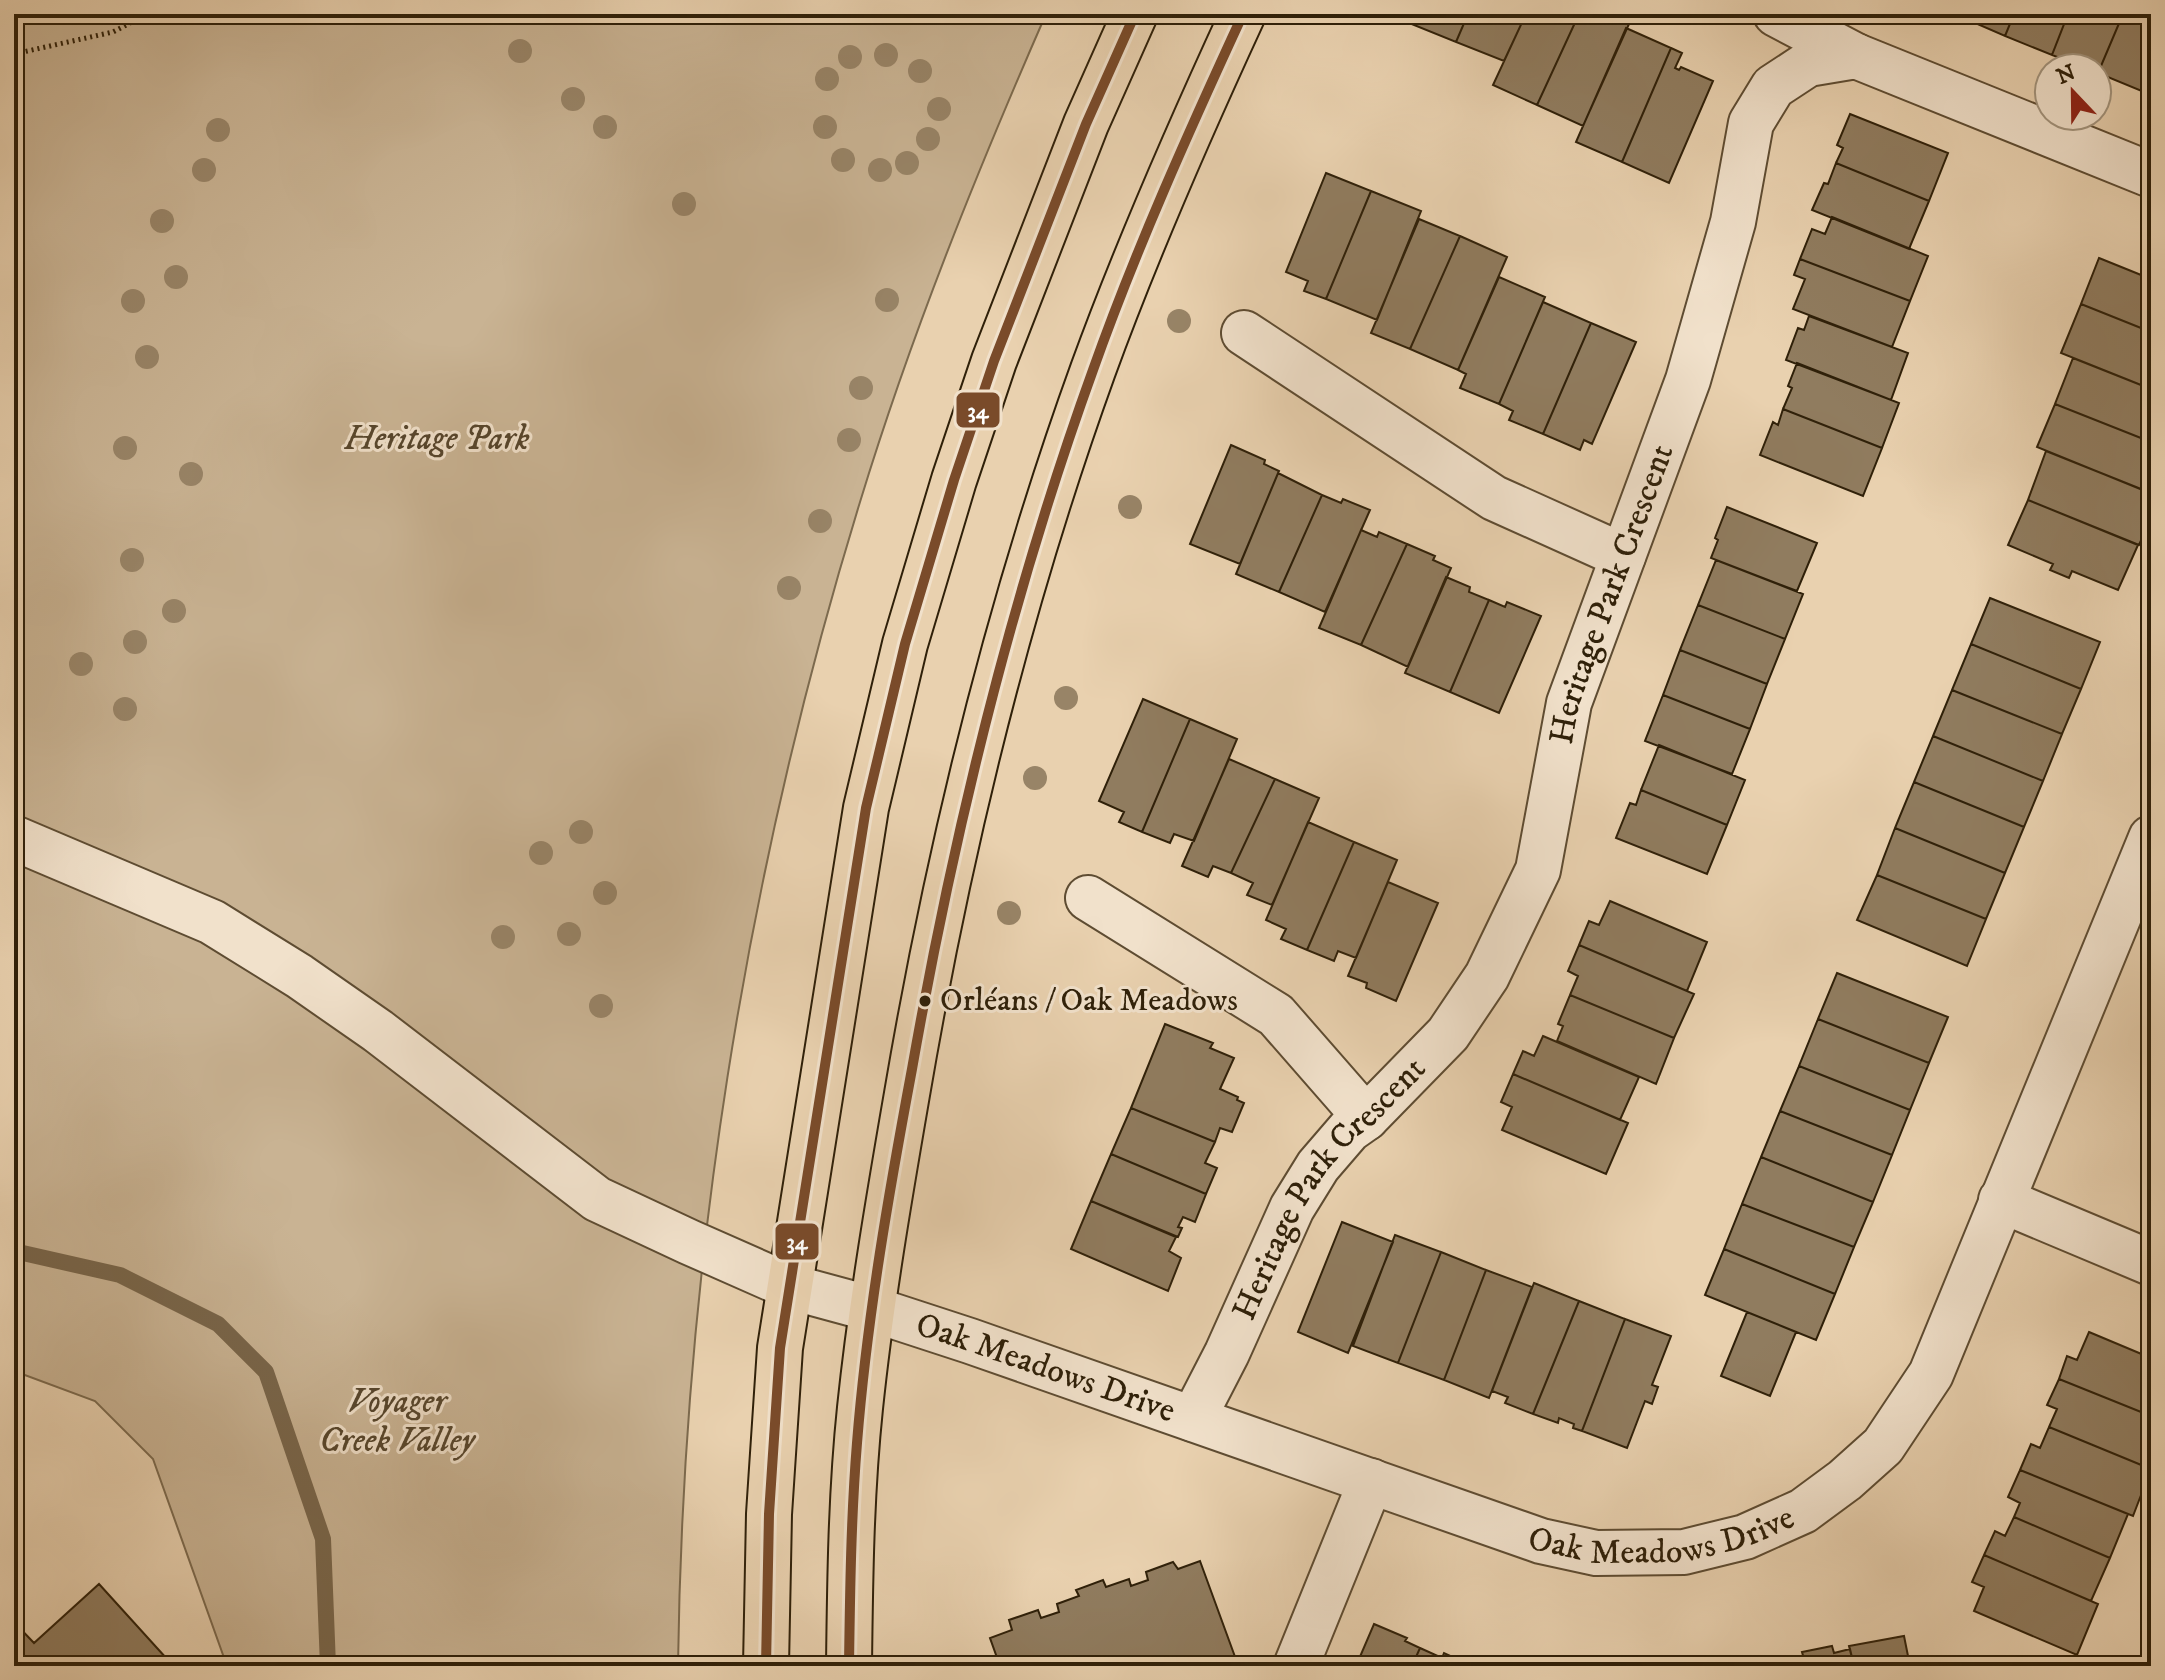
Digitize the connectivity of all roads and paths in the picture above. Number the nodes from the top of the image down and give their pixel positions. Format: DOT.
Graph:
graph roads {
  1 [pos="147,14"];
  2 [pos="1135,14"];
  3 [pos="1243,14"];
  4 [pos="1776,14"];
  5 [pos="14,54"];
  6 [pos="1856,56"];
  7 [pos="2151,175"];
  8 [pos="1244,333"];
  9 [pos="1623,556"];
  10 [pos="14,838"];
  11 [pos="2151,838"];
  12 [pos="1088,898"];
  13 [pos="1366,1118"];
  14 [pos="2001,1200"];
  15 [pos="2151,1263"];
  16 [pos="791,1287"];
  17 [pos="872,1309"];
  18 [pos="1193,1419"];
  19 [pos="1371,1481"];
  20 [pos="766,1666"];
  21 [pos="849,1666"];
  22 [pos="1296,1666"];
  1 -- 5 [label="path"];
  2 -- 16 [label="main road"];
  3 -- 17 [label="main road"];
  4 -- 6 [label="street"];
  6 -- 7 [label="street"];
  6 -- 9 [label="street, Heritage Park Crescent"];
  8 -- 9 [label="street"];
  9 -- 13 [label="street, Heritage Park Crescent"];
  10 -- 16 [label="street, Oak Meadows Drive"];
  11 -- 14 [label="street, Oak Meadows Drive"];
  12 -- 13 [label="street"];
  13 -- 18 [label="street, Heritage Park Crescent"];
  14 -- 15 [label="street"];
  14 -- 19 [label="street, Oak Meadows Drive"];
  16 -- 17 [label="street, Oak Meadows Drive"];
  16 -- 20 [label="main road"];
  17 -- 18 [label="street, Oak Meadows Drive"];
  17 -- 21 [label="main road"];
  18 -- 19 [label="street, Oak Meadows Drive"];
  19 -- 22 [label="street"];
}
